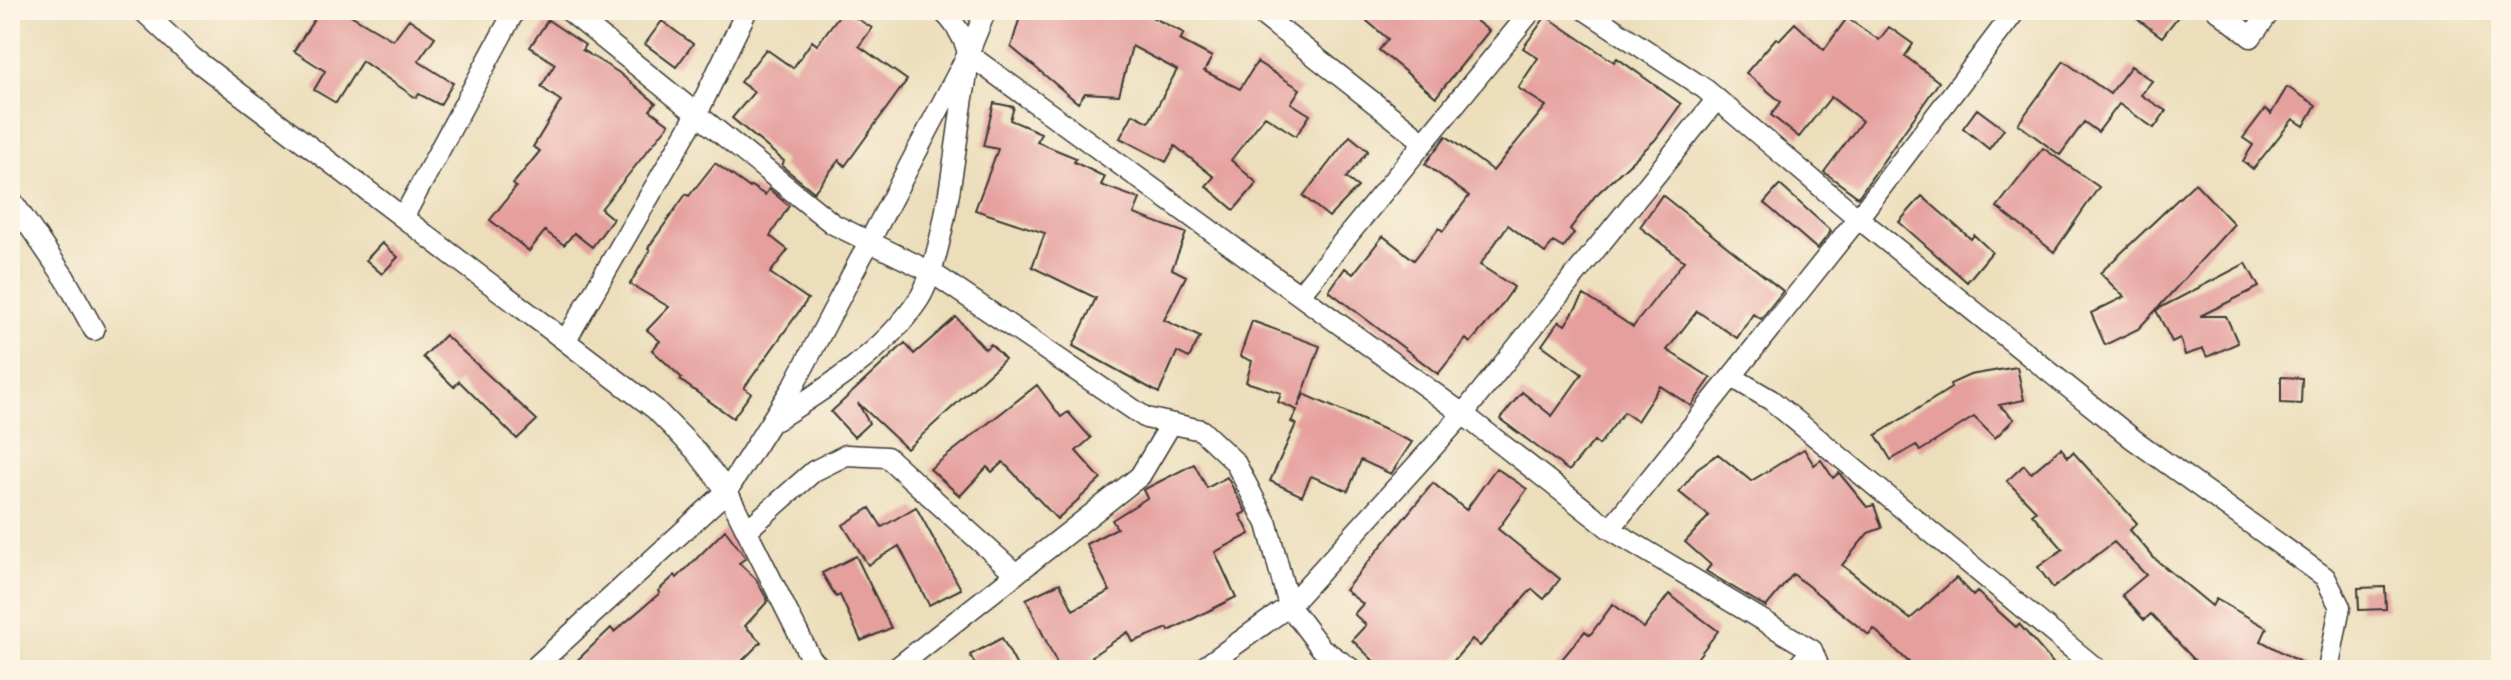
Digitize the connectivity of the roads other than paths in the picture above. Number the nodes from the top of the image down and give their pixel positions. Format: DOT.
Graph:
graph roads {
  1 [pos="142,10"];
  2 [pos="515,10"];
  3 [pos="568,10"];
  4 [pos="747,10"];
  5 [pos="941,10"];
  6 [pos="986,10"];
  7 [pos="1256,10"];
  8 [pos="1532,10"];
  9 [pos="1585,10"];
  10 [pos="2016,10"];
  11 [pos="2217,10"];
  12 [pos="2271,10"];
  13 [pos="968,54"];
  14 [pos="1717,99"];
  15 [pos="697,114"];
  16 [pos="1424,142"];
  17 [pos="10,198"];
  18 [pos="404,216"];
  19 [pos="1858,218"];
  20 [pos="869,243"];
  21 [pos="931,272"];
  22 [pos="1300,294"];
  23 [pos="94,330"];
  24 [pos="566,340"];
  25 [pos="1732,377"];
  26 [pos="1463,414"];
  27 [pos="1171,424"];
  28 [pos="769,425"];
  29 [pos="727,491"];
  30 [pos="1610,529"];
  31 [pos="747,530"];
  32 [pos="1016,574"];
  33 [pos="1289,606"];
  34 [pos="1812,650"];
  35 [pos="813,666"];
  36 [pos="532,670"];
  37 [pos="894,670"];
  38 [pos="1200,670"];
  39 [pos="1353,670"];
  40 [pos="1795,670"];
  41 [pos="1820,670"];
  42 [pos="2098,670"];
  43 [pos="2328,670"];
  1 -- 18 [label="street"];
  2 -- 18 [label="street"];
  3 -- 15 [label="street"];
  4 -- 15 [label="street"];
  5 -- 13 [label="street"];
  6 -- 13 [label="street"];
  7 -- 16 [label="street"];
  8 -- 16 [label="street"];
  9 -- 14 [label="street"];
  10 -- 19 [label="street"];
  11 -- 12 [label="street"];
  13 -- 20 [label="street"];
  13 -- 21 [label="street"];
  13 -- 22 [label="street"];
  14 -- 19 [label="street"];
  14 -- 26 [label="street"];
  15 -- 20 [label="street"];
  15 -- 24 [label="street"];
  16 -- 22 [label="street"];
  17 -- 23 [label="street"];
  18 -- 24 [label="street"];
  19 -- 25 [label="street"];
  19 -- 43 [label="street"];
  20 -- 21 [label="street"];
  20 -- 28 [label="street"];
  21 -- 27 [label="street"];
  21 -- 28 [label="street"];
  22 -- 26 [label="street"];
  24 -- 29 [label="street"];
  25 -- 30 [label="street"];
  25 -- 42 [label="street"];
  26 -- 30 [label="street"];
  26 -- 33 [label="street"];
  27 -- 32 [label="street"];
  27 -- 33 [label="street"];
  28 -- 29 [label="street"];
  29 -- 31 [label="street"];
  29 -- 36 [label="street"];
  30 -- 34 [label="street"];
  31 -- 32 [label="street"];
  31 -- 35 [label="street"];
  32 -- 37 [label="street"];
  33 -- 38 [label="street"];
  33 -- 39 [label="street"];
  34 -- 40 [label="street"];
  34 -- 41 [label="street"];
}
